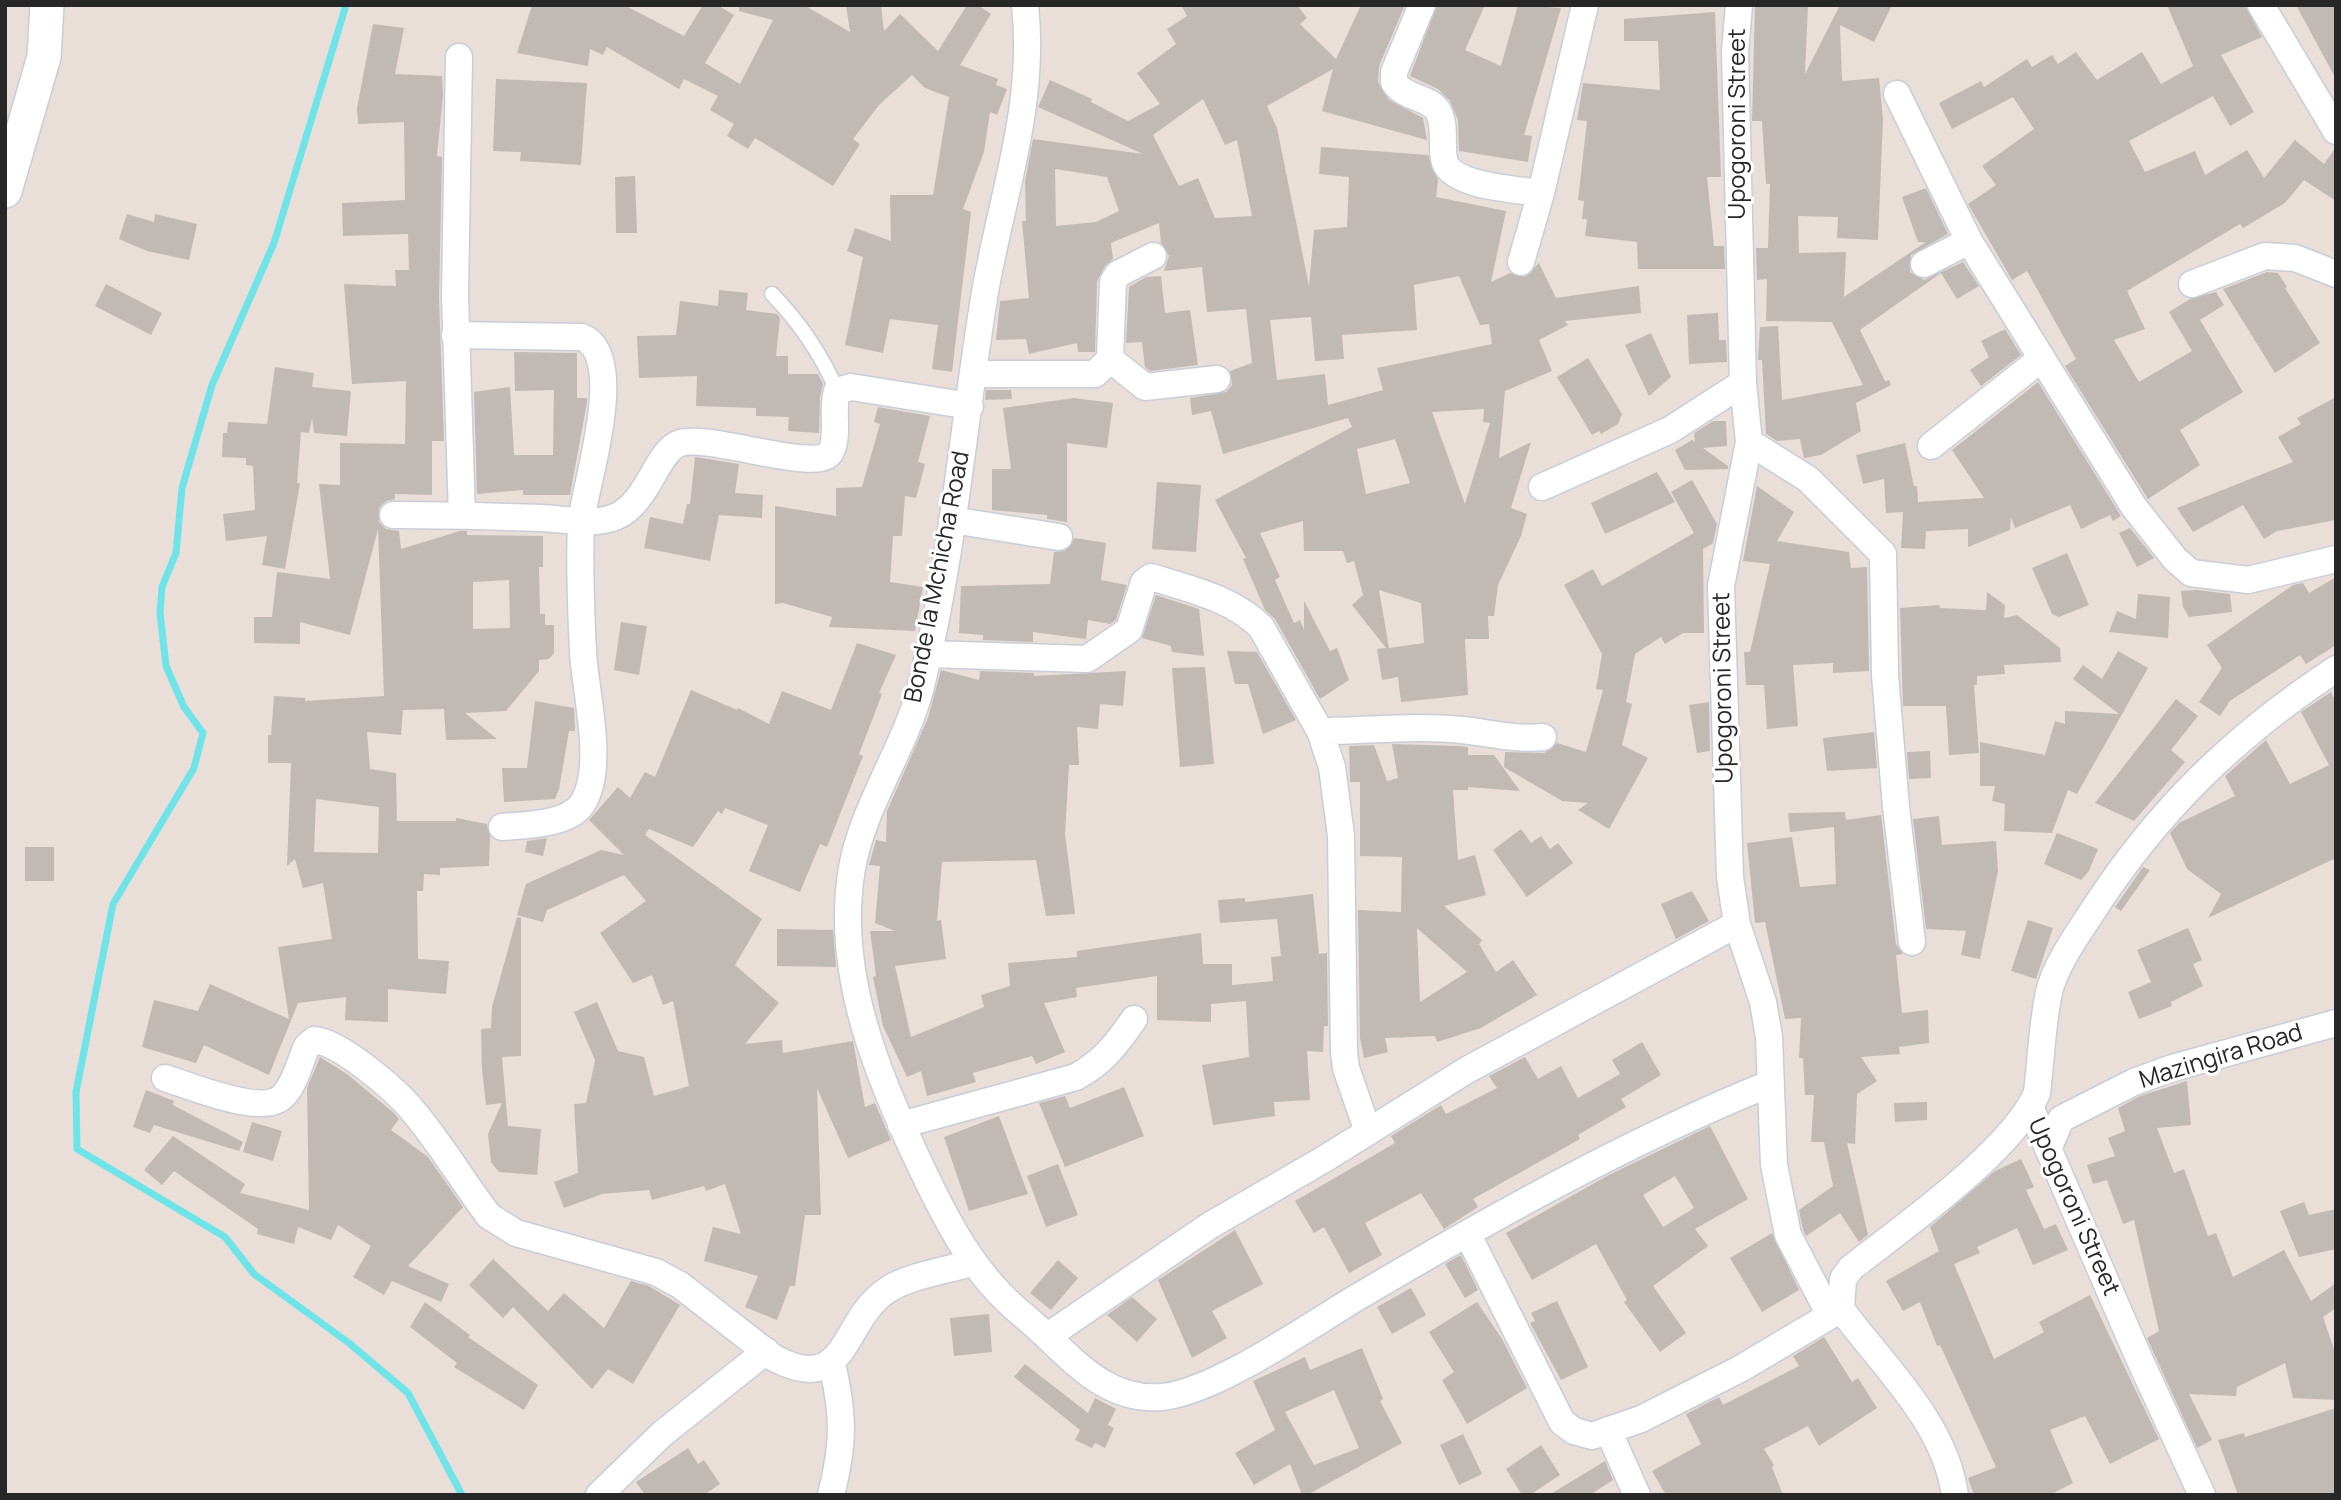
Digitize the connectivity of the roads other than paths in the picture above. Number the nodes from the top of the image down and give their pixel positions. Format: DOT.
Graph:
graph roads {
  1 [pos="47,5"];
  2 [pos="1025,5"];
  3 [pos="1422,5"];
  4 [pos="1585,5"];
  5 [pos="1739,5"];
  6 [pos="2261,5"];
  7 [pos="459,57"];
  8 [pos="1897,94"];
  9 [pos="2336,131"];
  10 [pos="5,191"];
  11 [pos="1541,193"];
  12 [pos="1969,241"];
  13 [pos="1153,256"];
  14 [pos="1521,262"];
  15 [pos="1924,264"];
  16 [pos="2336,274"];
  17 [pos="2192,284"];
  18 [pos="772,294"];
  19 [pos="455,335"];
  20 [pos="2042,358"];
  21 [pos="1110,359"];
  22 [pos="975,374"];
  23 [pos="1217,379"];
  24 [pos="1743,383"];
  25 [pos="837,391"];
  26 [pos="970,406"];
  27 [pos="1749,442"];
  28 [pos="1931,446"];
  29 [pos="1542,487"];
  30 [pos="393,515"];
  31 [pos="462,516"];
  32 [pos="952,520"];
  33 [pos="581,522"];
  34 [pos="1059,537"];
  35 [pos="2336,559"];
  36 [pos="928,654"];
  37 [pos="2336,669"];
  38 [pos="1320,731"];
  39 [pos="1543,737"];
  40 [pos="502,827"];
  41 [pos="1737,924"];
  42 [pos="1912,942"];
  43 [pos="1134,1019"];
  44 [pos="2336,1024"];
  45 [pos="166,1078"];
  46 [pos="1769,1084"];
  47 [pos="2031,1109"];
  48 [pos="901,1125"];
  49 [pos="1368,1132"];
  50 [pos="2049,1147"];
  51 [pos="1468,1235"];
  52 [pos="971,1263"];
  53 [pos="1835,1312"];
  54 [pos="1048,1336"];
  55 [pos="766,1351"];
  56 [pos="832,1364"];
  57 [pos="1608,1430"];
  58 [pos="599,1495"];
  59 [pos="831,1495"];
  60 [pos="1637,1495"];
  61 [pos="1955,1495"];
  62 [pos="2202,1495"];
  1 -- 10 [label="street"];
  2 -- 22 [label="street, Bonde la Mchicha Road"];
  3 -- 11 [label="street"];
  4 -- 11 [label="street"];
  5 -- 24 [label="street, Upogoroni Street"];
  6 -- 9 [label="street"];
  7 -- 19 [label="street"];
  8 -- 12 [label="street"];
  11 -- 14 [label="street"];
  12 -- 15 [label="street"];
  12 -- 20 [label="street"];
  13 -- 21 [label="street"];
  16 -- 17 [label="street"];
  18 -- 25 [label="lane"];
  19 -- 31 [label="street"];
  19 -- 33 [label="street"];
  20 -- 28 [label="street"];
  20 -- 35 [label="street"];
  21 -- 22 [label="street"];
  21 -- 23 [label="street"];
  22 -- 26 [label="street, Bonde la Mchicha Road"];
  24 -- 27 [label="street, Upogoroni Street"];
  24 -- 29 [label="street"];
  25 -- 26 [label="street"];
  25 -- 33 [label="street"];
  26 -- 32 [label="street, Bonde la Mchicha Road"];
  27 -- 41 [label="street, Upogoroni Street"];
  27 -- 42 [label="street"];
  30 -- 31 [label="street"];
  31 -- 33 [label="street"];
  32 -- 34 [label="street"];
  32 -- 36 [label="street, Bonde la Mchicha Road"];
  33 -- 40 [label="street"];
  36 -- 38 [label="street"];
  36 -- 48 [label="street, Bonde la Mchicha Road"];
  37 -- 47 [label="street"];
  38 -- 39 [label="street"];
  38 -- 49 [label="street"];
  41 -- 46 [label="street, Upogoroni Street"];
  41 -- 49 [label="street"];
  43 -- 48 [label="street"];
  44 -- 50 [label="street, Mazingira Road"];
  45 -- 55 [label="street"];
  46 -- 51 [label="street, Bonde la Mchicha Road"];
  46 -- 53 [label="street, Upogoroni Street"];
  47 -- 50 [label="street, Upogoroni Street"];
  47 -- 53 [label="street, Upogoroni Street"];
  48 -- 52 [label="street, Bonde la Mchicha Road"];
  49 -- 54 [label="street"];
  50 -- 62 [label="street, Upogoroni Street"];
  51 -- 54 [label="street, Bonde la Mchicha Road"];
  51 -- 57 [label="street"];
  52 -- 54 [label="street, Bonde la Mchicha Road"];
  52 -- 56 [label="street"];
  53 -- 57 [label="street"];
  53 -- 61 [label="street, Upogoroni Street"];
  55 -- 56 [label="street"];
  55 -- 58 [label="street"];
  56 -- 59 [label="street"];
  57 -- 60 [label="street"];
}
